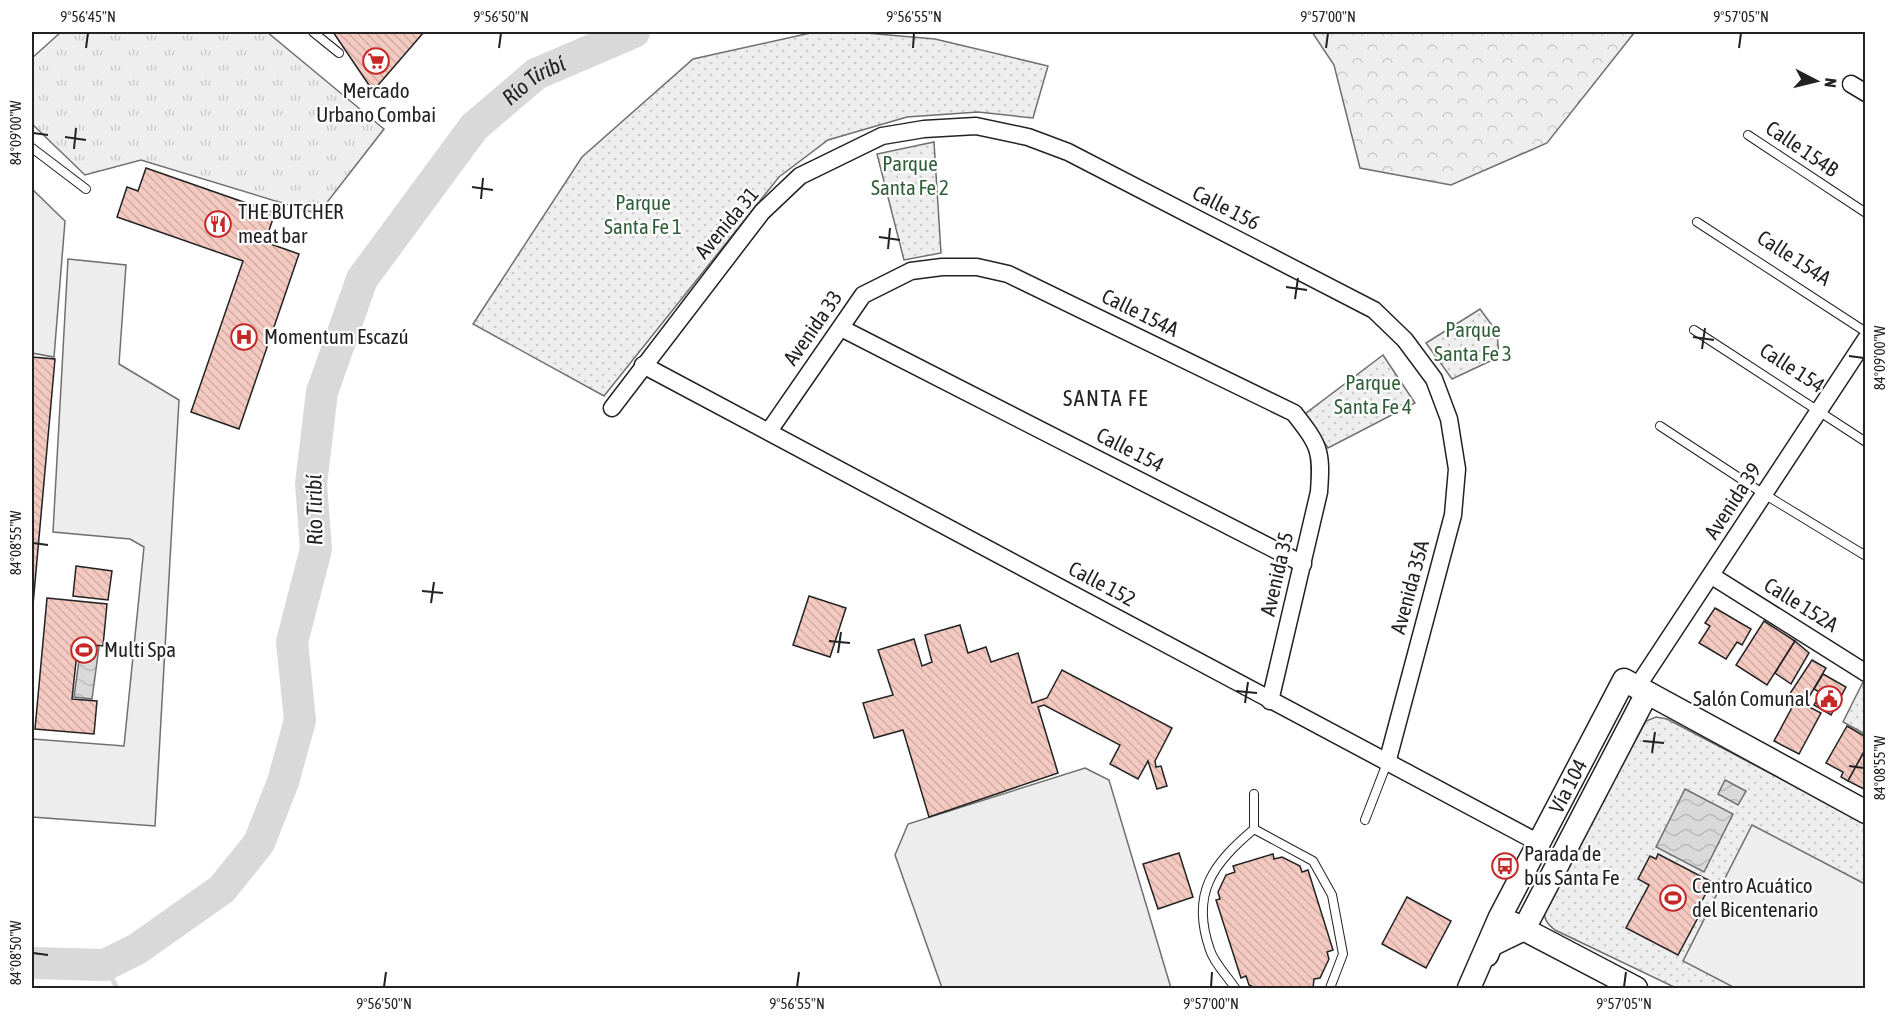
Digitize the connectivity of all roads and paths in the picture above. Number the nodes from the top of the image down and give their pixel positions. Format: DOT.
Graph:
graph roads {
  1 [pos="313,32"];
  2 [pos="339,53"];
  3 [pos="1851,84"];
  4 [pos="1866,93"];
  5 [pos="924,129"];
  6 [pos="1748,135"];
  7 [pos="32,148"];
  8 [pos="86,189"];
  9 [pos="1866,213"];
  10 [pos="1697,222"];
  11 [pos="911,271"];
  12 [pos="841,328"];
  13 [pos="1694,330"];
  14 [pos="1866,332"];
  15 [pos="1866,339"];
  16 [pos="643,365"];
  17 [pos="612,408"];
  18 [pos="1818,412"];
  19 [pos="1449,419"];
  20 [pos="1660,426"];
  21 [pos="769,431"];
  22 [pos="1866,442"];
  23 [pos="1321,457"];
  24 [pos="1764,494"];
  25 [pos="1866,556"];
  26 [pos="1304,564"];
  27 [pos="1712,576"];
  28 [pos="1866,673"];
  29 [pos="1642,690"];
  30 [pos="1270,701"];
  31 [pos="1387,763"];
  32 [pos="1254,794"];
  33 [pos="1866,812"];
  34 [pos="1365,820"];
  35 [pos="1254,829"];
  36 [pos="1539,843"];
  37 [pos="1510,922"];
  38 [pos="1235,988"];
  39 [pos="1330,988"];
  40 [pos="1471,988"];
  41 [pos="1635,988"];
  1 -- 2 [label="lane"];
  3 -- 4 [label="street"];
  5 -- 16 [label="street, Avenida 31"];
  5 -- 19 [label="street, Calle 156"];
  6 -- 9 [label="lane, Calle 154B"];
  7 -- 8 [label="lane"];
  10 -- 14 [label="lane, Calle 154A"];
  11 -- 12 [label="street, Avenida 33"];
  11 -- 23 [label="street, Calle 154A"];
  12 -- 21 [label="street, Avenida 33"];
  12 -- 26 [label="street, Calle 154"];
  13 -- 18 [label="lane, Calle 154"];
  15 -- 18 [label="street, Avenida 39"];
  16 -- 17 [label="street, Avenida 31"];
  16 -- 21 [label="street, Calle 152"];
  18 -- 22 [label="lane, Calle 154"];
  18 -- 24 [label="street, Avenida 39"];
  19 -- 31 [label="street, Avenida 35A"];
  20 -- 24 [label="lane"];
  21 -- 30 [label="street, Calle 152"];
  23 -- 26 [label="street, Avenida 35"];
  24 -- 25 [label="lane"];
  24 -- 27 [label="street, Avenida 39"];
  26 -- 30 [label="street, Avenida 35"];
  27 -- 28 [label="street, Calle 152A"];
  27 -- 29 [label="street, Avenida 39"];
  29 -- 33 [label="main road"];
  29 -- 36 [label="main road, Vía 104"];
  29 -- 37 [label="main road, Vía 104"];
  30 -- 31 [label="street, Calle 152"];
  31 -- 34 [label="lane"];
  31 -- 36 [label="street, Calle 152"];
  32 -- 35 [label="lane"];
  35 -- 38 [label="lane"];
  35 -- 39 [label="lane"];
  36 -- 37 [label="main road, Vía 104"];
  37 -- 40 [label="main road, Vía 104"];
  37 -- 40 [label="main road, Vía 104"];
  37 -- 41 [label="main road"];
}
